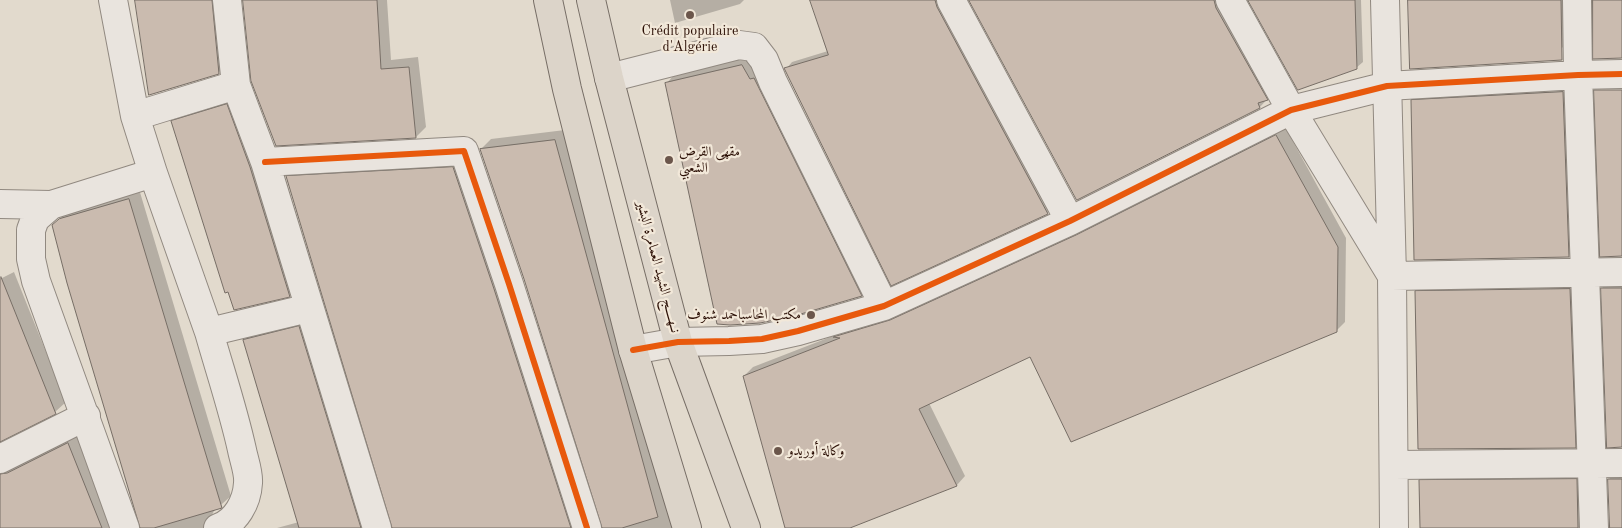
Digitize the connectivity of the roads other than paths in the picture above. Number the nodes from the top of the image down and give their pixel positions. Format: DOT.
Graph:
graph roads {
  1 [pos="113,0"];
  2 [pos="227,0"];
  3 [pos="548,0"];
  4 [pos="591,0"];
  5 [pos="951,0"];
  6 [pos="1230,0"];
  7 [pos="1385,0"];
  8 [pos="1577,0"];
  9 [pos="1622,74"];
  10 [pos="1578,75"];
  11 [pos="609,78"];
  12 [pos="236,85"];
  13 [pos="1387,86"];
  14 [pos="1292,110"];
  15 [pos="135,116"];
  16 [pos="265,162"];
  17 [pos="153,173"];
  18 [pos="0,204"];
  19 [pos="51,204"];
  20 [pos="1070,221"];
  21 [pos="1622,272"];
  22 [pos="1585,273"];
  23 [pos="1392,276"];
  24 [pos="884,306"];
  25 [pos="309,308"];
  26 [pos="209,332"];
  27 [pos="678,342"];
  28 [pos="633,350"];
  29 [pos="86,416"];
  30 [pos="0,459"];
  31 [pos="1592,463"];
  32 [pos="1622,463"];
  33 [pos="1394,464"];
  34 [pos="125,528"];
  35 [pos="218,528"];
  36 [pos="377,528"];
  37 [pos="587,528"];
  38 [pos="687,528"];
  39 [pos="746,528"];
  40 [pos="1394,528"];
  41 [pos="1594,528"];
  1 -- 15 [label="street"];
  2 -- 12 [label="street"];
  3 -- 28 [label="main road"];
  4 -- 11 [label="main road, نــهـــــج الشهيد العمامرة البشير"];
  5 -- 20 [label="street"];
  6 -- 14 [label="street"];
  7 -- 13 [label="street"];
  8 -- 10 [label="street"];
  9 -- 10 [label="street"];
  10 -- 13 [label="street"];
  10 -- 22 [label="street"];
  11 -- 24 [label="street"];
  11 -- 27 [label="main road, نــهـــــج الشهيد العمامرة البشير"];
  12 -- 15 [label="street"];
  12 -- 16 [label="street"];
  13 -- 14 [label="street"];
  13 -- 23 [label="street"];
  14 -- 20 [label="street"];
  14 -- 23 [label="street"];
  15 -- 17 [label="street"];
  16 -- 25 [label="street"];
  16 -- 37 [label="street"];
  17 -- 19 [label="street"];
  17 -- 26 [label="street"];
  18 -- 19 [label="street"];
  19 -- 29 [label="street"];
  20 -- 24 [label="street"];
  21 -- 22 [label="street"];
  22 -- 23 [label="street"];
  22 -- 31 [label="street"];
  23 -- 33 [label="street"];
  24 -- 27 [label="street"];
  25 -- 26 [label="street"];
  25 -- 36 [label="street"];
  26 -- 35 [label="street"];
  27 -- 28 [label="street"];
  27 -- 39 [label="main road, نــهـــــج الشهيد العمامرة البشير"];
  28 -- 38 [label="main road"];
  29 -- 30 [label="street"];
  29 -- 34 [label="street"];
  31 -- 32 [label="street"];
  31 -- 33 [label="street"];
  31 -- 41 [label="street"];
  33 -- 40 [label="street"];
}
